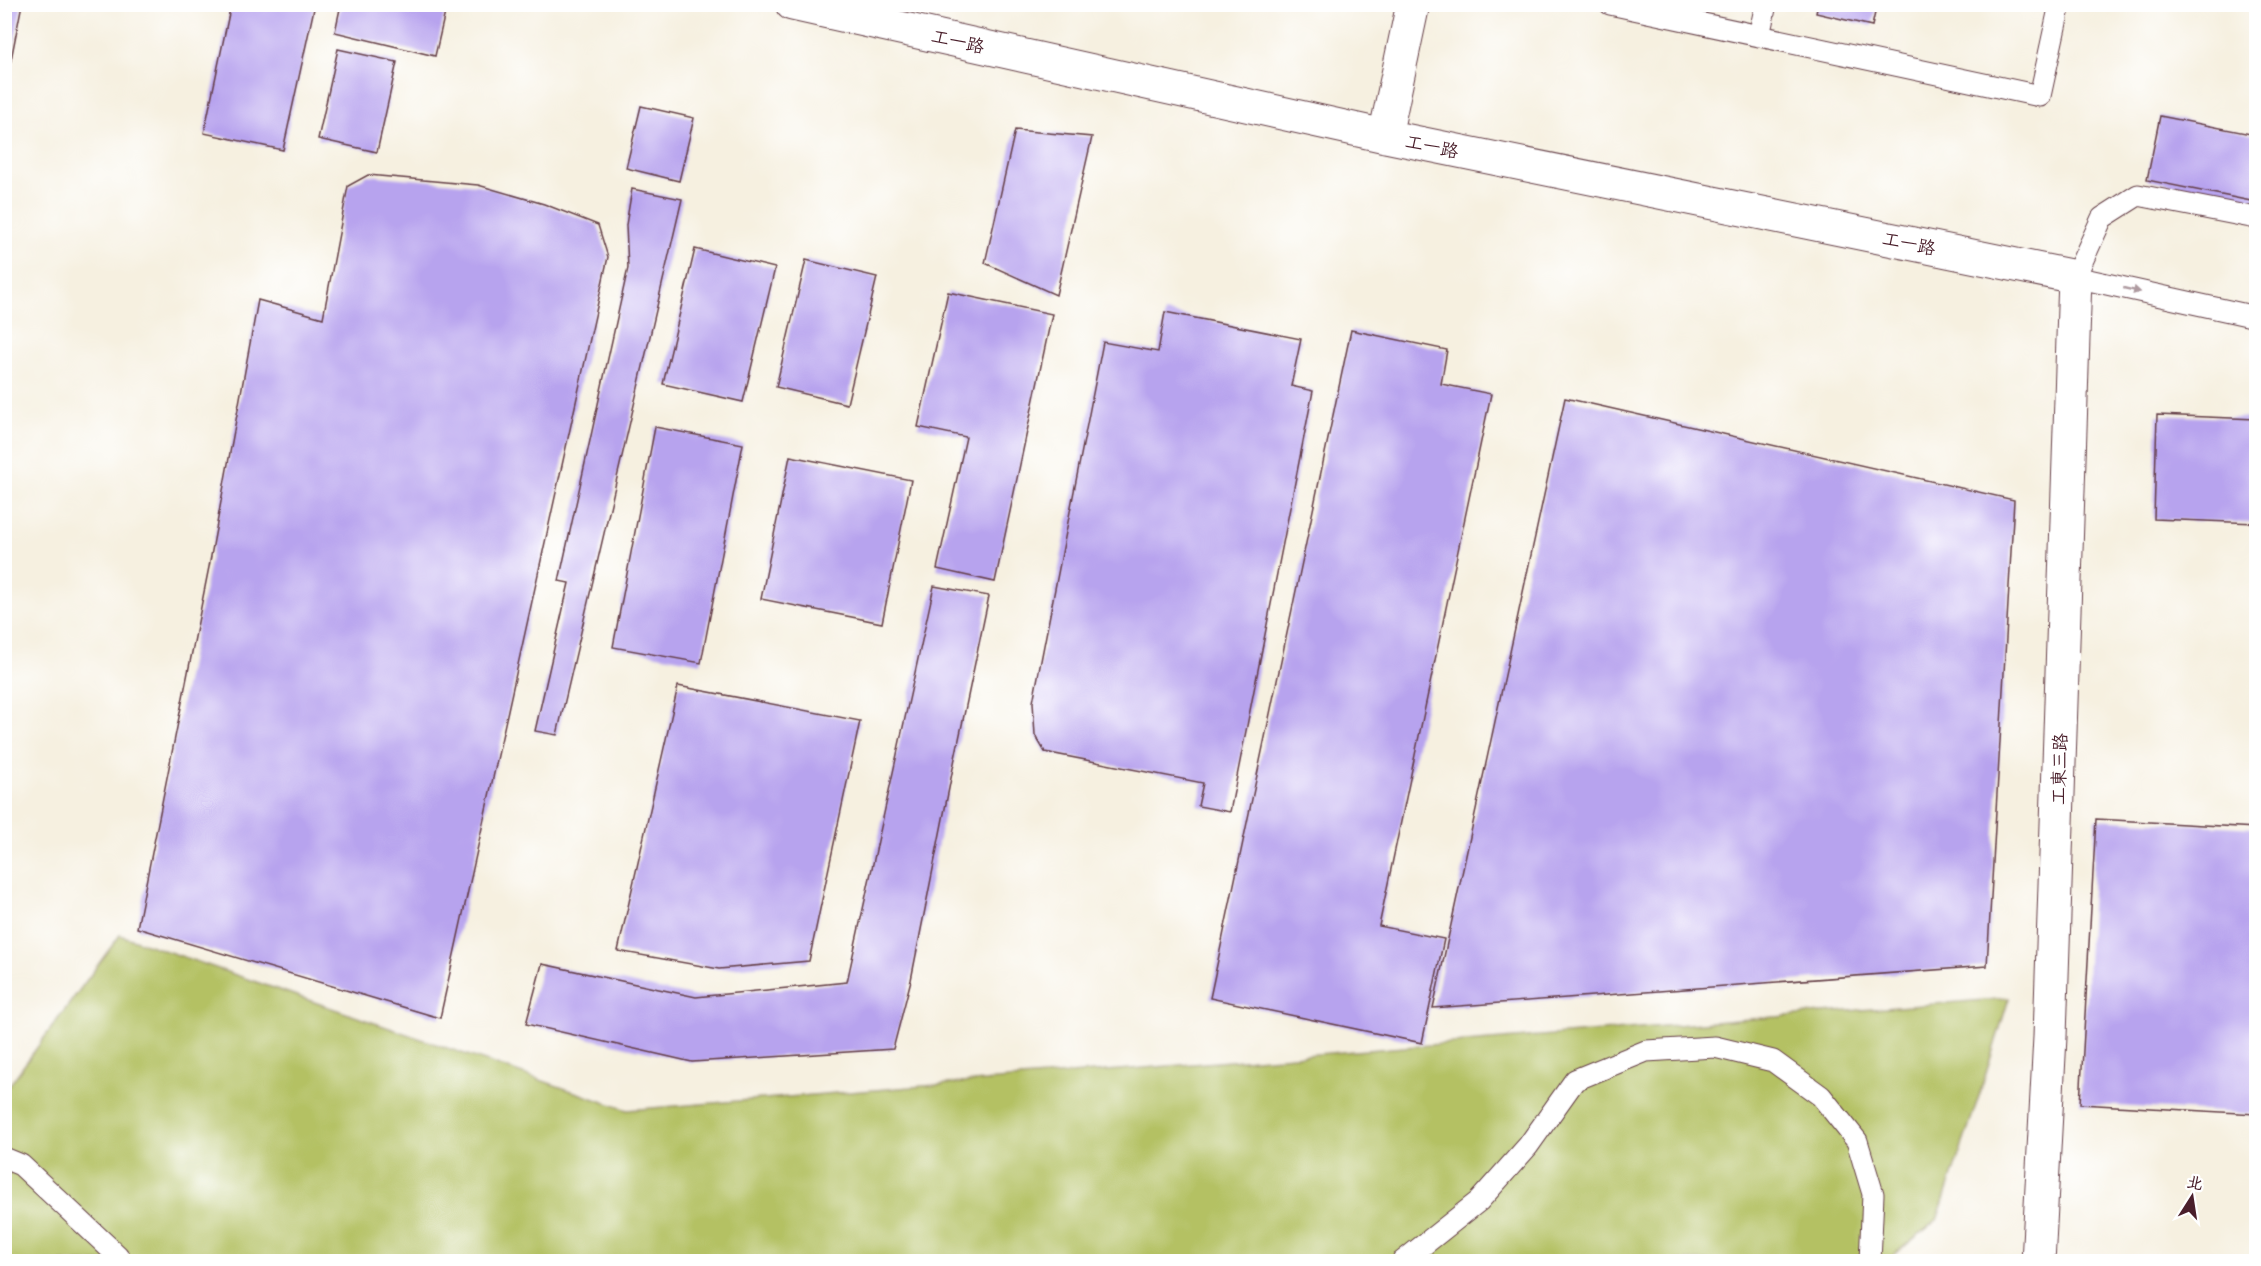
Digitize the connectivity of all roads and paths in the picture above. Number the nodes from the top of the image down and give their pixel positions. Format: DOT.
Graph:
graph roads {
  1 [pos="792,4"];
  2 [pos="1413,4"];
  3 [pos="1610,4"];
  4 [pos="1766,4"];
  5 [pos="2060,4"];
  6 [pos="1759,36"];
  7 [pos="1385,136"];
  8 [pos="2256,218"];
  9 [pos="2075,277"];
  10 [pos="2256,317"];
  11 [pos="4,1158"];
  12 [pos="118,1256"];
  13 [pos="1402,1262"];
  14 [pos="1870,1262"];
  15 [pos="2038,1262"];
  1 -- 7 [label="street, 工一路"];
  2 -- 7 [label="street"];
  3 -- 6 [label="lane"];
  4 -- 6 [label="lane"];
  5 -- 6 [label="lane"];
  7 -- 9 [label="street, 工一路"];
  8 -- 9 [label="lane"];
  9 -- 10 [label="lane, one-way"];
  9 -- 15 [label="street, 工東三路"];
  11 -- 12 [label="lane"];
  13 -- 14 [label="lane"];
}
